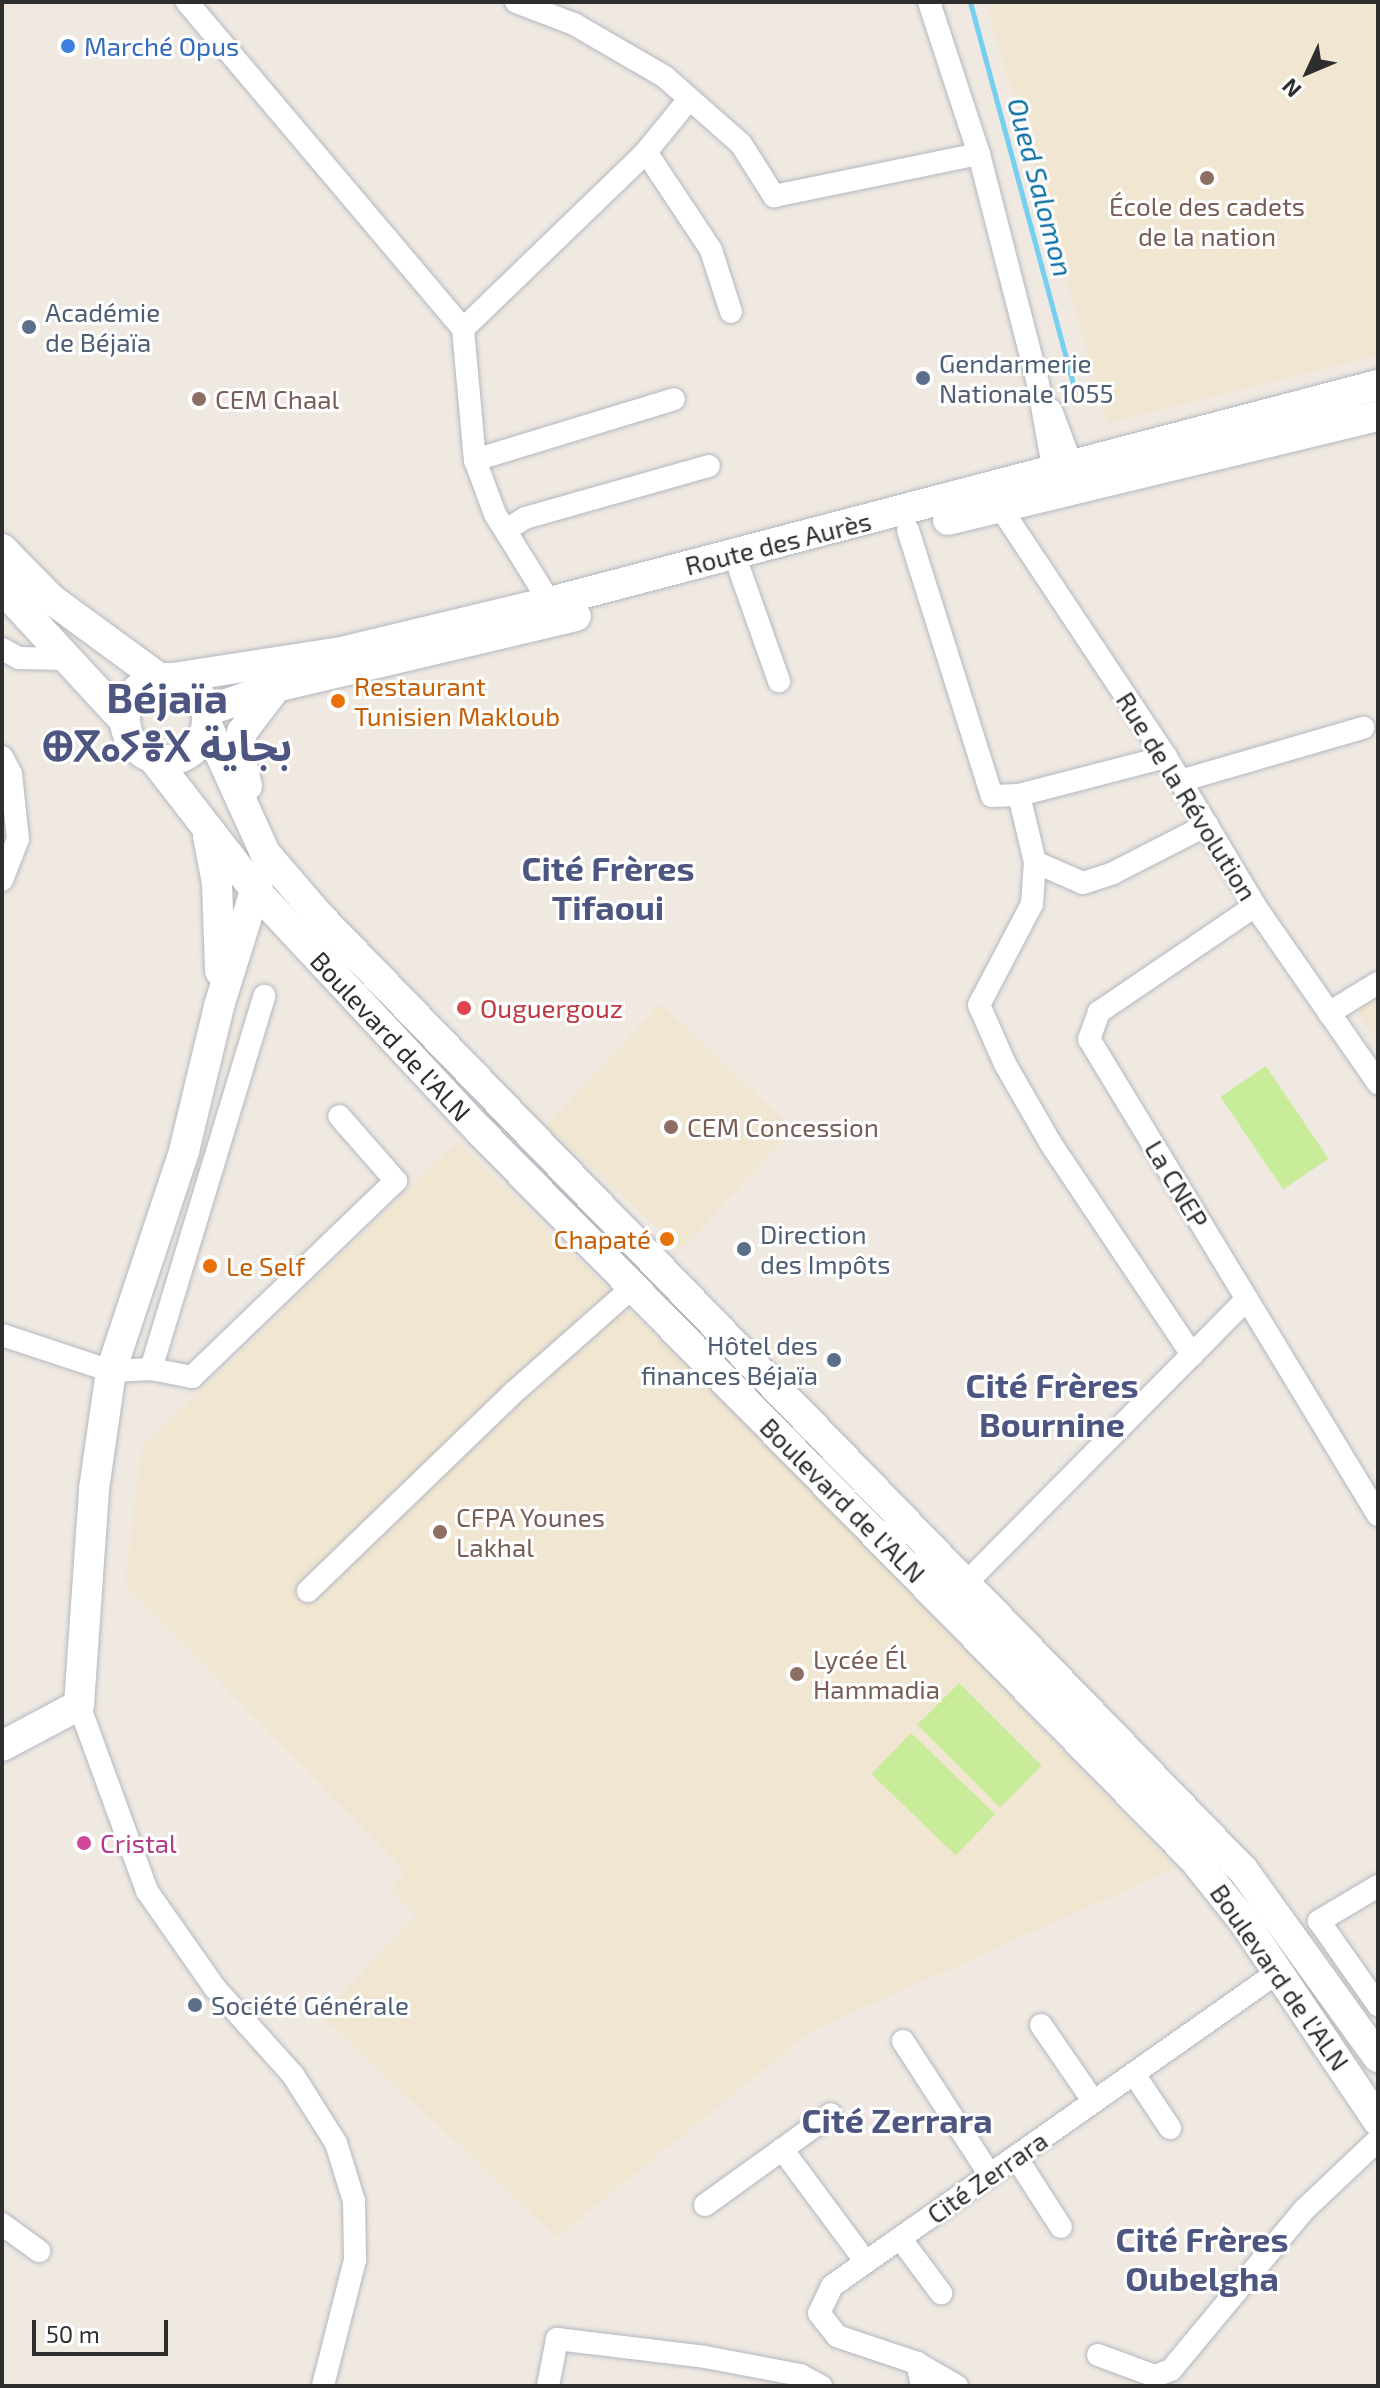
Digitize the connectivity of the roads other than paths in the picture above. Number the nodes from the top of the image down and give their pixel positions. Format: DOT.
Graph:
graph roads {
  1 [pos="187,2"];
  2 [pos="929,2"];
  3 [pos="526,4"];
  4 [pos="689,99"];
  5 [pos="646,152"];
  6 [pos="979,154"];
  7 [pos="731,312"];
  8 [pos="463,329"];
  9 [pos="1378,385"];
  10 [pos="674,399"];
  11 [pos="1378,416"];
  12 [pos="475,460"];
  13 [pos="709,466"];
  14 [pos="1066,478"];
  15 [pos="1000,507"];
  16 [pos="508,529"];
  17 [pos="908,530"];
  18 [pos="2,549"];
  19 [pos="740,571"];
  20 [pos="2,588"];
  21 [pos="555,611"];
  22 [pos="94,632"];
  23 [pos="2,649"];
  24 [pos="66,659"];
  25 [pos="213,668"];
  26 [pos="166,678"];
  27 [pos="779,681"];
  28 [pos="276,687"];
  29 [pos="207,718"];
  30 [pos="124,720"];
  31 [pos="1363,728"];
  32 [pos="2,757"];
  33 [pos="1166,757"];
  34 [pos="153,758"];
  35 [pos="1180,781"];
  36 [pos="1019,795"];
  37 [pos="1207,825"];
  38 [pos="207,831"];
  39 [pos="265,853"];
  40 [pos="1035,862"];
  41 [pos="2,880"];
  42 [pos="256,891"];
  43 [pos="1255,906"];
  44 [pos="300,937"];
  45 [pos="1378,983"];
  46 [pos="264,996"];
  47 [pos="219,1006"];
  48 [pos="1329,1013"];
  49 [pos="1378,1083"];
  50 [pos="339,1116"];
  51 [pos="633,1287"];
  52 [pos="1247,1299"];
  53 [pos="2,1335"];
  54 [pos="1192,1355"];
  55 [pos="151,1369"];
  56 [pos="111,1371"];
  57 [pos="1378,1515"];
  58 [pos="967,1582"];
  59 [pos="308,1591"];
  60 [pos="79,1705"];
  61 [pos="2,1746"];
  62 [pos="1378,1886"];
  63 [pos="1319,1921"];
  64 [pos="1291,1936"];
  65 [pos="1278,1972"];
  66 [pos="1378,2005"];
  67 [pos="1041,2025"];
  68 [pos="903,2041"];
  69 [pos="1378,2057"];
  70 [pos="1134,2074"];
  71 [pos="1094,2102"];
  72 [pos="831,2114"];
  73 [pos="1378,2121"];
  74 [pos="1170,2128"];
  75 [pos="1378,2140"];
  76 [pos="782,2149"];
  77 [pos="1016,2157"];
  78 [pos="990,2175"];
  79 [pos="705,2205"];
  80 [pos="2,2224"];
  81 [pos="1061,2227"];
  82 [pos="900,2238"];
  83 [pos="39,2251"];
  84 [pos="866,2262"];
  85 [pos="941,2293"];
  86 [pos="1098,2355"];
  87 [pos="917,2363"];
  88 [pos="323,2386"];
  89 [pos="548,2386"];
  90 [pos="821,2386"];
  91 [pos="922,2386"];
  92 [pos="957,2386"];
  1 -- 8 [label="street"];
  2 -- 6 [label="street"];
  3 -- 4 [label="street"];
  4 -- 5 [label="street"];
  4 -- 6 [label="street"];
  5 -- 7 [label="street"];
  5 -- 8 [label="street"];
  6 -- 14 [label="street"];
  8 -- 12 [label="street"];
  9 -- 14 [label="main road, Route des Aurès"];
  10 -- 12 [label="street"];
  11 -- 14 [label="main road, Route des Aurès"];
  12 -- 16 [label="street"];
  13 -- 16 [label="street"];
  14 -- 15 [label="main road, Route des Aurès"];
  14 -- 21 [label="main road, Route des Aurès"];
  15 -- 17 [label="main road, Route des Aurès"];
  15 -- 33 [label="street, Rue de la Révolution"];
  16 -- 21 [label="street"];
  17 -- 19 [label="main road, Route des Aurès"];
  17 -- 36 [label="street"];
  18 -- 22 [label="main road"];
  19 -- 21 [label="main road, Route des Aurès"];
  19 -- 27 [label="street, Route des Aurès"];
  20 -- 24 [label="main road"];
  21 -- 25 [label="main road, Route des Aurès"];
  21 -- 28 [label="main road, Route des Aurès"];
  22 -- 25 [label="main road"];
  22 -- 26 [label="main road"];
  23 -- 24 [label="street"];
  24 -- 30 [label="main road"];
  25 -- 26 [label="main road, Route des Aurès"];
  26 -- 29 [label="main road"];
  26 -- 30 [label="main road"];
  28 -- 29 [label="main road, Route des Aurès"];
  28 -- 39 [label="main road"];
  29 -- 34 [label="main road"];
  29 -- 39 [label="main road, Boulevard de l'ALN"];
  30 -- 34 [label="main road"];
  31 -- 35 [label="street"];
  32 -- 41 [label="street"];
  33 -- 35 [label="street, Rue de la Révolution"];
  33 -- 36 [label="street"];
  34 -- 38 [label="main road, Boulevard de l'ALN"];
  35 -- 37 [label="street, Rue de la Révolution"];
  36 -- 40 [label="street"];
  37 -- 40 [label="street"];
  37 -- 43 [label="street, Rue de la Révolution"];
  38 -- 42 [label="main road, Boulevard de l'ALN"];
  38 -- 47 [label="main road"];
  39 -- 42 [label="main road"];
  39 -- 58 [label="main road, Boulevard de l'ALN"];
  40 -- 54 [label="street"];
  42 -- 44 [label="main road, Boulevard de l'ALN"];
  42 -- 47 [label="main road"];
  43 -- 48 [label="street, Rue de la Révolution"];
  43 -- 52 [label="street, La CNEP"];
  44 -- 47 [label="main road"];
  44 -- 51 [label="main road, Boulevard de l'ALN"];
  45 -- 48 [label="street"];
  46 -- 55 [label="street"];
  47 -- 56 [label="main road"];
  48 -- 49 [label="street, Rue de la Révolution"];
  50 -- 55 [label="street"];
  51 -- 59 [label="street"];
  51 -- 65 [label="main road, Boulevard de l'ALN"];
  52 -- 54 [label="street"];
  52 -- 57 [label="street, La CNEP"];
  53 -- 56 [label="street"];
  54 -- 58 [label="street"];
  55 -- 56 [label="street"];
  56 -- 60 [label="main road"];
  58 -- 64 [label="main road, Boulevard de l'ALN"];
  60 -- 61 [label="main road"];
  60 -- 88 [label="street"];
  62 -- 63 [label="street"];
  63 -- 64 [label="street"];
  63 -- 66 [label="street"];
  64 -- 69 [label="main road, Boulevard de l'ALN"];
  65 -- 70 [label="street, Cité Zerrara"];
  65 -- 73 [label="main road, Boulevard de l'ALN"];
  67 -- 71 [label="street"];
  68 -- 78 [label="street"];
  70 -- 71 [label="street, Cité Zerrara"];
  70 -- 74 [label="street"];
  71 -- 77 [label="street, Cité Zerrara"];
  72 -- 76 [label="street"];
  75 -- 86 [label="street"];
  76 -- 79 [label="street"];
  76 -- 84 [label="street"];
  77 -- 78 [label="street, Cité Zerrara"];
  77 -- 81 [label="street"];
  78 -- 82 [label="street, Cité Zerrara"];
  80 -- 83 [label="street"];
  82 -- 84 [label="street, Cité Zerrara"];
  82 -- 85 [label="street"];
  84 -- 87 [label="street, Cité Zerrara"];
  87 -- 91 [label="street"];
  87 -- 92 [label="street"];
  89 -- 90 [label="street"];
}
